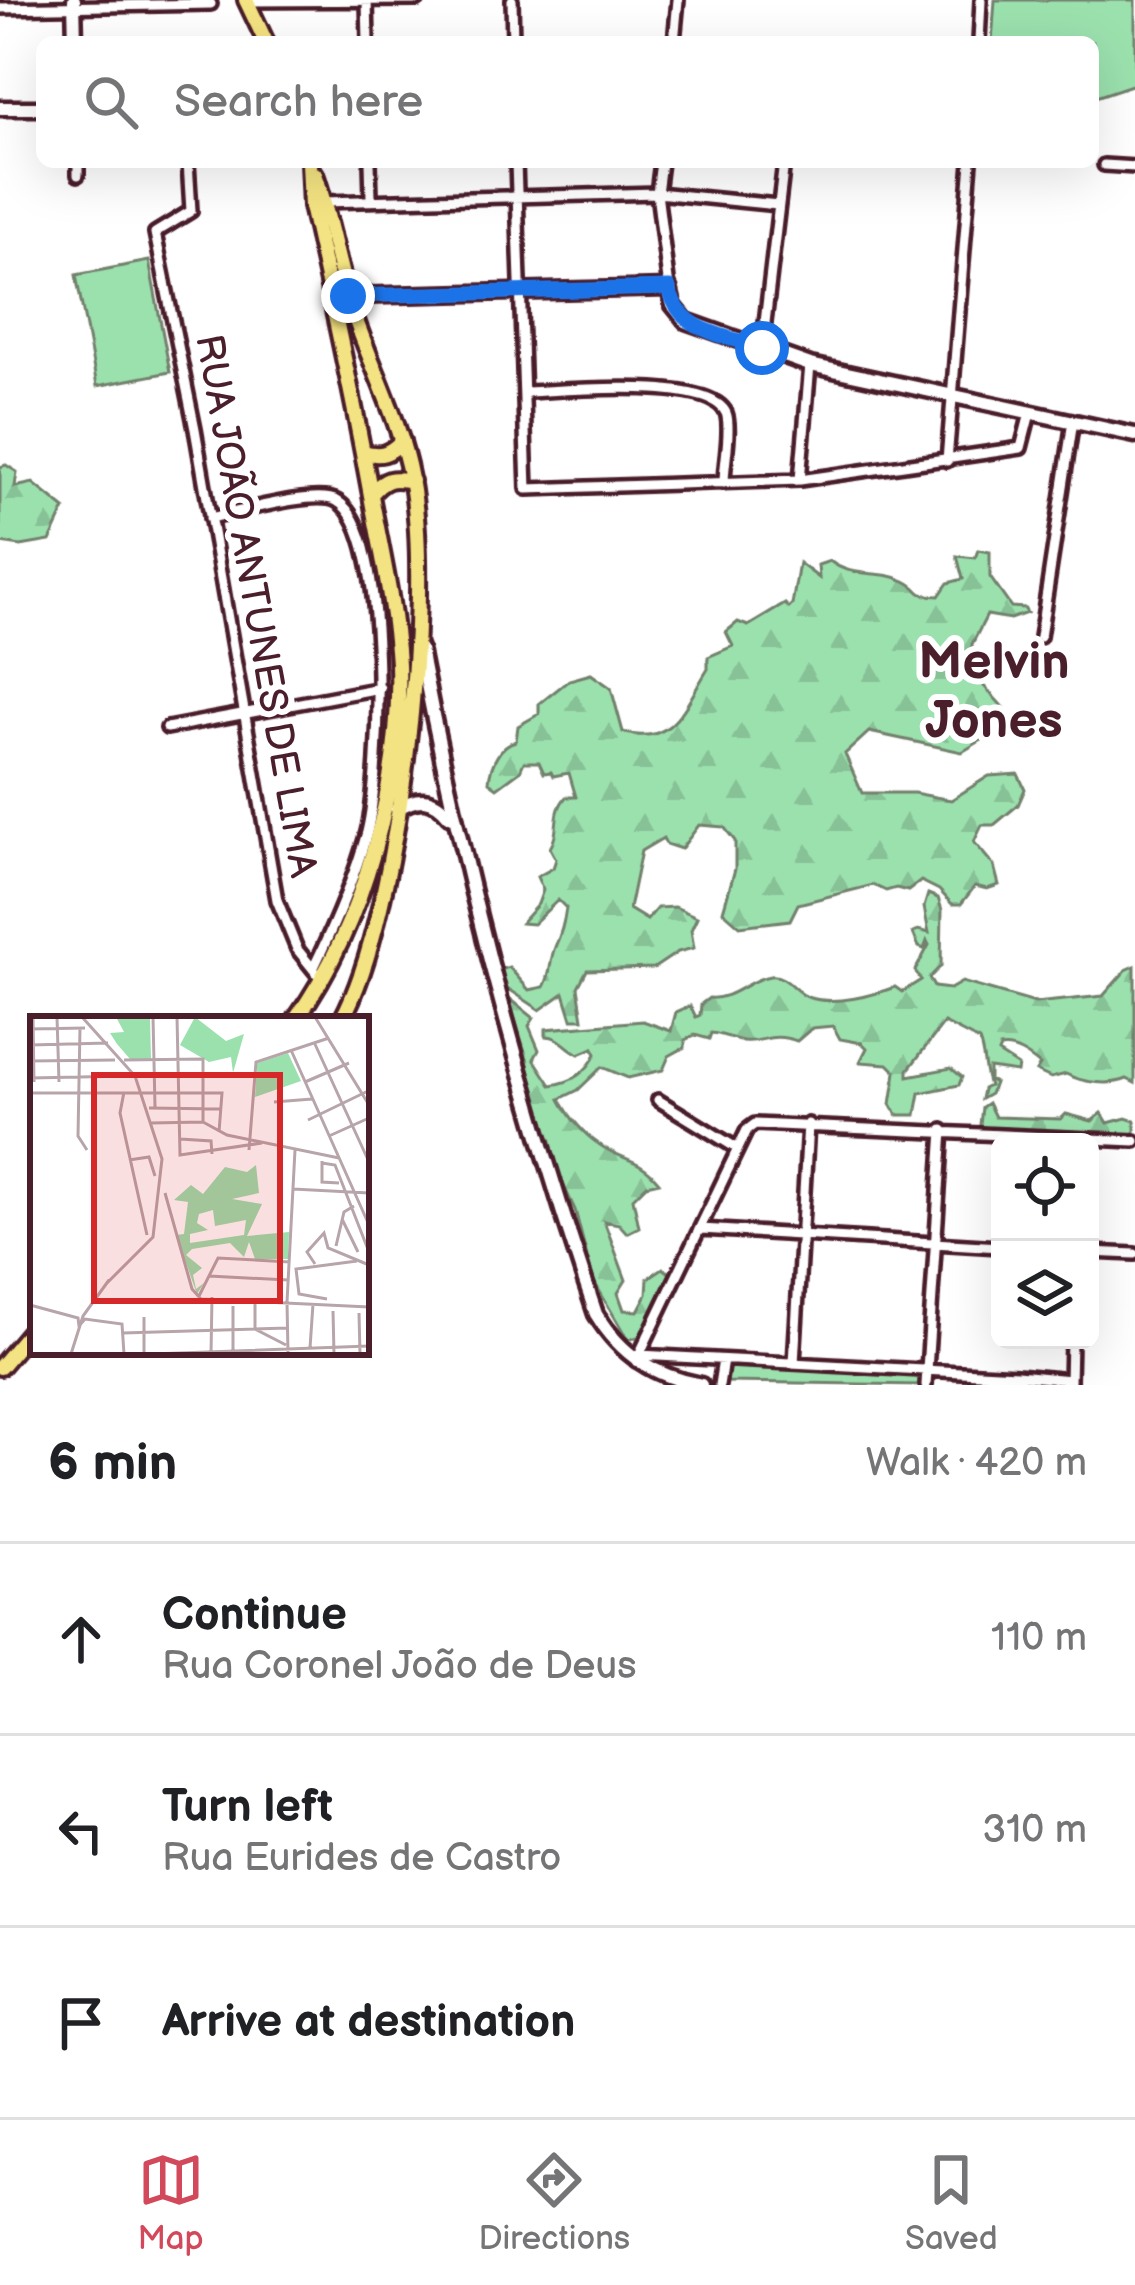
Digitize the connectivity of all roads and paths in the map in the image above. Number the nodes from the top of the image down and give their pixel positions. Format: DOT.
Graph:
graph roads {
  1 [pos="246,0"];
  2 [pos="418,0"];
  3 [pos="512,0"];
  4 [pos="677,0"];
  5 [pos="982,0"];
  6 [pos="367,1"];
  7 [pos="74,3"];
  8 [pos="211,4"];
  9 [pos="0,8"];
  10 [pos="75,36"];
  11 [pos="263,36"];
  12 [pos="368,36"];
  13 [pos="513,36"];
  14 [pos="674,36"];
  15 [pos="979,36"];
  16 [pos="36,108"];
  17 [pos="0,109"];
  18 [pos="1104,165"];
  19 [pos="1135,167"];
  20 [pos="78,168"];
  21 [pos="188,168"];
  22 [pos="310,168"];
  23 [pos="312,168"];
  24 [pos="370,168"];
  25 [pos="516,168"];
  26 [pos="660,168"];
  27 [pos="783,168"];
  28 [pos="971,168"];
  29 [pos="78,175"];
  30 [pos="657,193"];
  31 [pos="517,194"];
  32 [pos="370,198"];
  33 [pos="325,202"];
  34 [pos="778,206"];
  35 [pos="669,288"];
  36 [pos="521,292"];
  37 [pos="348,296"];
  38 [pos="762,348"];
  39 [pos="810,365"];
  40 [pos="525,392"];
  41 [pos="955,400"];
  42 [pos="1030,413"];
  43 [pos="1072,421"];
  44 [pos="1135,435"];
  45 [pos="402,441"];
  46 [pos="363,452"];
  47 [pos="947,460"];
  48 [pos="800,479"];
  49 [pos="412,481"];
  50 [pos="724,483"];
  51 [pos="371,494"];
  52 [pos="210,518"];
  53 [pos="416,633"];
  54 [pos="1040,637"];
  55 [pos="380,688"];
  56 [pos="243,714"];
  57 [pos="167,728"];
  58 [pos="397,809"];
  59 [pos="453,822"];
  60 [pos="317,975"];
  61 [pos="301,1016"];
  62 [pos="344,1016"];
  63 [pos="658,1100"];
  64 [pos="808,1124"];
  65 [pos="943,1130"];
  66 [pos="991,1134"];
  67 [pos="1099,1140"];
  68 [pos="1135,1141"];
  69 [pos="738,1148"];
  70 [pos="701,1229"];
  71 [pos="802,1235"];
  72 [pos="935,1244"];
  73 [pos="991,1247"];
  74 [pos="1099,1252"];
  75 [pos="1135,1254"];
  76 [pos="30,1332"];
  77 [pos="1071,1349"];
  78 [pos="638,1358"];
  79 [pos="723,1360"];
  80 [pos="794,1363"];
  81 [pos="0,1367"];
  82 [pos="927,1370"];
  83 [pos="1017,1380"];
  84 [pos="1070,1382"];
  85 [pos="701,1385"];
  86 [pos="719,1385"];
  87 [pos="926,1385"];
  1 -- 6 [label="street"];
  1 -- 11 [label="main road"];
  2 -- 6 [label="street"];
  3 -- 13 [label="street"];
  4 -- 14 [label="street"];
  5 -- 15 [label="street"];
  6 -- 12 [label="street"];
  7 -- 8 [label="street"];
  7 -- 9 [label="street"];
  7 -- 10 [label="main road"];
  16 -- 17 [label="main road"];
  18 -- 19 [label="street"];
  20 -- 29 [label="street"];
  21 -- 52 [label="street, RUA JOÃO ANTUNES DE LIMA"];
  22 -- 46 [label="main road"];
  23 -- 33 [label="main road"];
  24 -- 32 [label="street"];
  25 -- 31 [label="street"];
  26 -- 30 [label="street"];
  27 -- 34 [label="street"];
  28 -- 41 [label="street"];
  30 -- 31 [label="street"];
  30 -- 34 [label="street"];
  30 -- 35 [label="street"];
  31 -- 32 [label="street"];
  31 -- 36 [label="street"];
  32 -- 33 [label="street"];
  33 -- 37 [label="main road"];
  34 -- 38 [label="street"];
  35 -- 36 [label="main road"];
  35 -- 38 [label="main road"];
  36 -- 37 [label="main road"];
  36 -- 40 [label="street"];
  37 -- 45 [label="main road"];
  38 -- 39 [label="main road"];
  39 -- 41 [label="main road"];
  39 -- 48 [label="street"];
  40 -- 50 [label="street"];
  40 -- 50 [label="street"];
  41 -- 42 [label="main road"];
  41 -- 47 [label="street"];
  42 -- 43 [label="main road"];
  42 -- 47 [label="street"];
  43 -- 44 [label="main road"];
  43 -- 54 [label="street"];
  45 -- 46 [label="main road"];
  45 -- 49 [label="main road"];
  46 -- 51 [label="main road"];
  47 -- 48 [label="street"];
  48 -- 50 [label="street"];
  49 -- 51 [label="main road"];
  49 -- 53 [label="main road"];
  51 -- 60 [label="main road"];
  52 -- 55 [label="street"];
  52 -- 56 [label="street, RUA JOÃO ANTUNES DE LIMA"];
  53 -- 58 [label="main road"];
  53 -- 59 [label="main road"];
  55 -- 56 [label="street"];
  55 -- 60 [label="street"];
  56 -- 57 [label="street"];
  56 -- 60 [label="street, RUA JOÃO ANTUNES DE LIMA"];
  58 -- 59 [label="main road"];
  58 -- 62 [label="main road"];
  59 -- 78 [label="main road"];
  60 -- 61 [label="main road"];
  63 -- 69 [label="street"];
  64 -- 65 [label="street"];
  64 -- 69 [label="street"];
  64 -- 71 [label="street"];
  65 -- 66 [label="street"];
  65 -- 72 [label="street"];
  67 -- 68 [label="street"];
  69 -- 70 [label="street"];
  70 -- 71 [label="street"];
  70 -- 78 [label="street"];
  71 -- 72 [label="street"];
  71 -- 80 [label="street"];
  72 -- 73 [label="street"];
  72 -- 82 [label="street"];
  74 -- 75 [label="street"];
  76 -- 81 [label="main road"];
  77 -- 84 [label="street"];
  78 -- 79 [label="street"];
  78 -- 85 [label="main road"];
  79 -- 80 [label="street"];
  79 -- 86 [label="street"];
  80 -- 82 [label="street"];
  82 -- 83 [label="street"];
  82 -- 87 [label="street"];
  83 -- 84 [label="street"];
}
